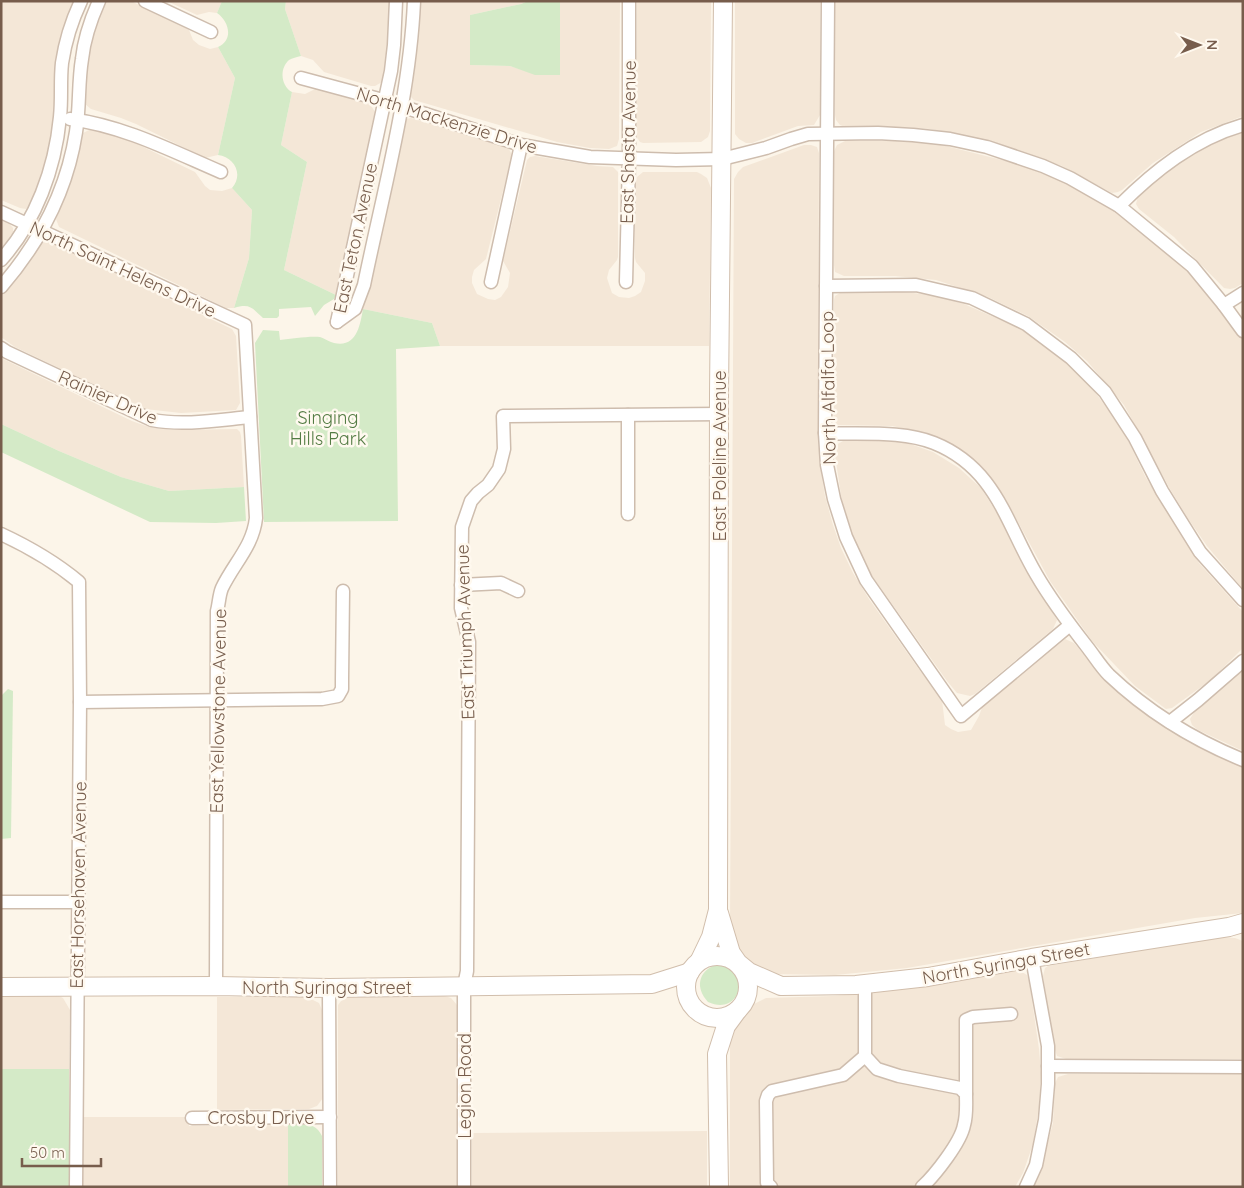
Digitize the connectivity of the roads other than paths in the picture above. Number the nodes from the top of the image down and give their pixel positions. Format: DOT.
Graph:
graph roads {
  1 [pos="81,1"];
  2 [pos="99,1"];
  3 [pos="145,1"];
  4 [pos="396,1"];
  5 [pos="414,1"];
  6 [pos="629,1"];
  7 [pos="723,1"];
  8 [pos="828,1"];
  9 [pos="212,32"];
  10 [pos="301,78"];
  11 [pos="385,100"];
  12 [pos="401,106"];
  13 [pos="60,117"];
  14 [pos="77,120"];
  15 [pos="1243,126"];
  16 [pos="827,134"];
  17 [pos="521,145"];
  18 [pos="628,159"];
  19 [pos="722,159"];
  20 [pos="221,172"];
  21 [pos="1119,206"];
  22 [pos="1,212"];
  23 [pos="28,225"];
  24 [pos="42,232"];
  25 [pos="1,260"];
  26 [pos="491,282"];
  27 [pos="626,282"];
  28 [pos="826,286"];
  29 [pos="1,287"];
  30 [pos="1243,292"];
  31 [pos="1224,305"];
  32 [pos="245,325"];
  33 [pos="1243,331"];
  34 [pos="1,348"];
  35 [pos="719,414"];
  36 [pos="628,415"];
  37 [pos="250,417"];
  38 [pos="825,434"];
  39 [pos="628,514"];
  40 [pos="1,534"];
  41 [pos="462,585"];
  42 [pos="342,591"];
  43 [pos="518,591"];
  44 [pos="1243,600"];
  45 [pos="1070,625"];
  46 [pos="1243,661"];
  47 [pos="217,701"];
  48 [pos="80,702"];
  49 [pos="1170,722"];
  50 [pos="1243,760"];
  51 [pos="1,902"];
  52 [pos="79,902"];
  53 [pos="718,910"];
  54 [pos="1238,928"];
  55 [pos="1032,958"];
  56 [pos="738,963"];
  57 [pos="695,966"];
  58 [pos="652,984"];
  59 [pos="865,984"];
  60 [pos="77,986"];
  61 [pos="216,986"];
  62 [pos="464,986"];
  63 [pos="781,986"];
  64 [pos="1,987"];
  65 [pos="329,988"];
  66 [pos="692,1004"];
  67 [pos="740,1007"];
  68 [pos="1011,1014"];
  69 [pos="718,1054"];
  70 [pos="865,1056"];
  71 [pos="1048,1066"];
  72 [pos="1243,1068"];
  73 [pos="966,1094"];
  74 [pos="330,1117"];
  75 [pos="192,1118"];
  76 [pos="76,1187"];
  77 [pos="330,1187"];
  78 [pos="464,1187"];
  79 [pos="719,1187"];
  80 [pos="770,1187"];
  81 [pos="922,1187"];
  82 [pos="1026,1187"];
  1 -- 13 [label="street"];
  2 -- 14 [label="street"];
  3 -- 9 [label="street"];
  4 -- 11 [label="street, East Teton Avenue"];
  5 -- 12 [label="street, East Teton Avenue"];
  6 -- 18 [label="street, East Shasta Avenue"];
  7 -- 19 [label="main road, East Poleline Avenue"];
  8 -- 16 [label="street, North Alfalfa Loop"];
  10 -- 11 [label="street, North Mackenzie Drive"];
  11 -- 12 [label="street, North Mackenzie Drive"];
  11 -- 12 [label="street, East Teton Avenue"];
  12 -- 17 [label="street, North Mackenzie Drive"];
  13 -- 14 [label="street"];
  13 -- 23 [label="street"];
  14 -- 20 [label="street"];
  14 -- 24 [label="street"];
  15 -- 21 [label="street"];
  16 -- 19 [label="street, North Mackenzie Drive"];
  16 -- 21 [label="street, North Mackenzie Drive"];
  16 -- 28 [label="street, North Alfalfa Loop"];
  17 -- 18 [label="street, North Mackenzie Drive"];
  17 -- 26 [label="street"];
  18 -- 19 [label="street, North Mackenzie Drive"];
  18 -- 27 [label="street, East Shasta Avenue"];
  19 -- 35 [label="main road, East Poleline Avenue"];
  21 -- 31 [label="street, North Mackenzie Drive"];
  22 -- 23 [label="street, North Saint Helens Drive"];
  23 -- 24 [label="street, North Saint Helens Drive"];
  23 -- 25 [label="street"];
  24 -- 29 [label="street"];
  24 -- 32 [label="street, North Saint Helens Drive"];
  28 -- 38 [label="street, North Alfalfa Loop"];
  28 -- 44 [label="street"];
  30 -- 31 [label="street"];
  31 -- 33 [label="street, North Mackenzie Drive"];
  32 -- 37 [label="street, East Yellowstone Avenue"];
  34 -- 37 [label="street, Rainier Drive"];
  35 -- 36 [label="street, East Triumph Avenue"];
  35 -- 53 [label="main road, East Poleline Avenue"];
  36 -- 39 [label="street"];
  36 -- 41 [label="street, East Triumph Avenue"];
  37 -- 47 [label="street, East Yellowstone Avenue"];
  38 -- 45 [label="street"];
  38 -- 45 [label="street, North Alfalfa Loop"];
  40 -- 48 [label="street, East Horsehaven Avenue"];
  41 -- 43 [label="street"];
  41 -- 62 [label="street, East Triumph Avenue"];
  42 -- 47 [label="street"];
  45 -- 49 [label="street"];
  46 -- 49 [label="street"];
  47 -- 48 [label="street"];
  47 -- 61 [label="street, East Yellowstone Avenue"];
  48 -- 52 [label="street, East Horsehaven Avenue"];
  49 -- 50 [label="street"];
  51 -- 52 [label="street"];
  52 -- 60 [label="street, East Horsehaven Avenue"];
  53 -- 56 [label="main road, East Poleline Avenue"];
  53 -- 57 [label="main road, East Poleline Avenue"];
  54 -- 55 [label="main road, North Syringa Street"];
  55 -- 59 [label="main road, North Syringa Street"];
  55 -- 71 [label="street"];
  56 -- 57 [label="main road"];
  56 -- 63 [label="main road, North Syringa Street"];
  56 -- 67 [label="main road"];
  57 -- 58 [label="main road, North Syringa Street"];
  57 -- 66 [label="main road"];
  58 -- 62 [label="main road, North Syringa Street"];
  58 -- 66 [label="main road, North Syringa Street"];
  59 -- 63 [label="main road, North Syringa Street"];
  59 -- 70 [label="street"];
  60 -- 61 [label="main road, North Syringa Street"];
  60 -- 64 [label="main road, North Syringa Street"];
  60 -- 76 [label="street, East Horsehaven Avenue"];
  61 -- 65 [label="main road, North Syringa Street"];
  62 -- 65 [label="main road, North Syringa Street"];
  62 -- 78 [label="street, Legion Road"];
  63 -- 67 [label="main road, North Syringa Street"];
  65 -- 74 [label="street"];
  66 -- 67 [label="main road"];
  66 -- 69 [label="main road"];
  67 -- 69 [label="main road"];
  68 -- 73 [label="street"];
  69 -- 79 [label="main road"];
  70 -- 73 [label="street"];
  70 -- 80 [label="street"];
  71 -- 72 [label="street"];
  71 -- 82 [label="street"];
  73 -- 81 [label="street"];
  74 -- 75 [label="street, Crosby Drive"];
  74 -- 77 [label="street"];
}
